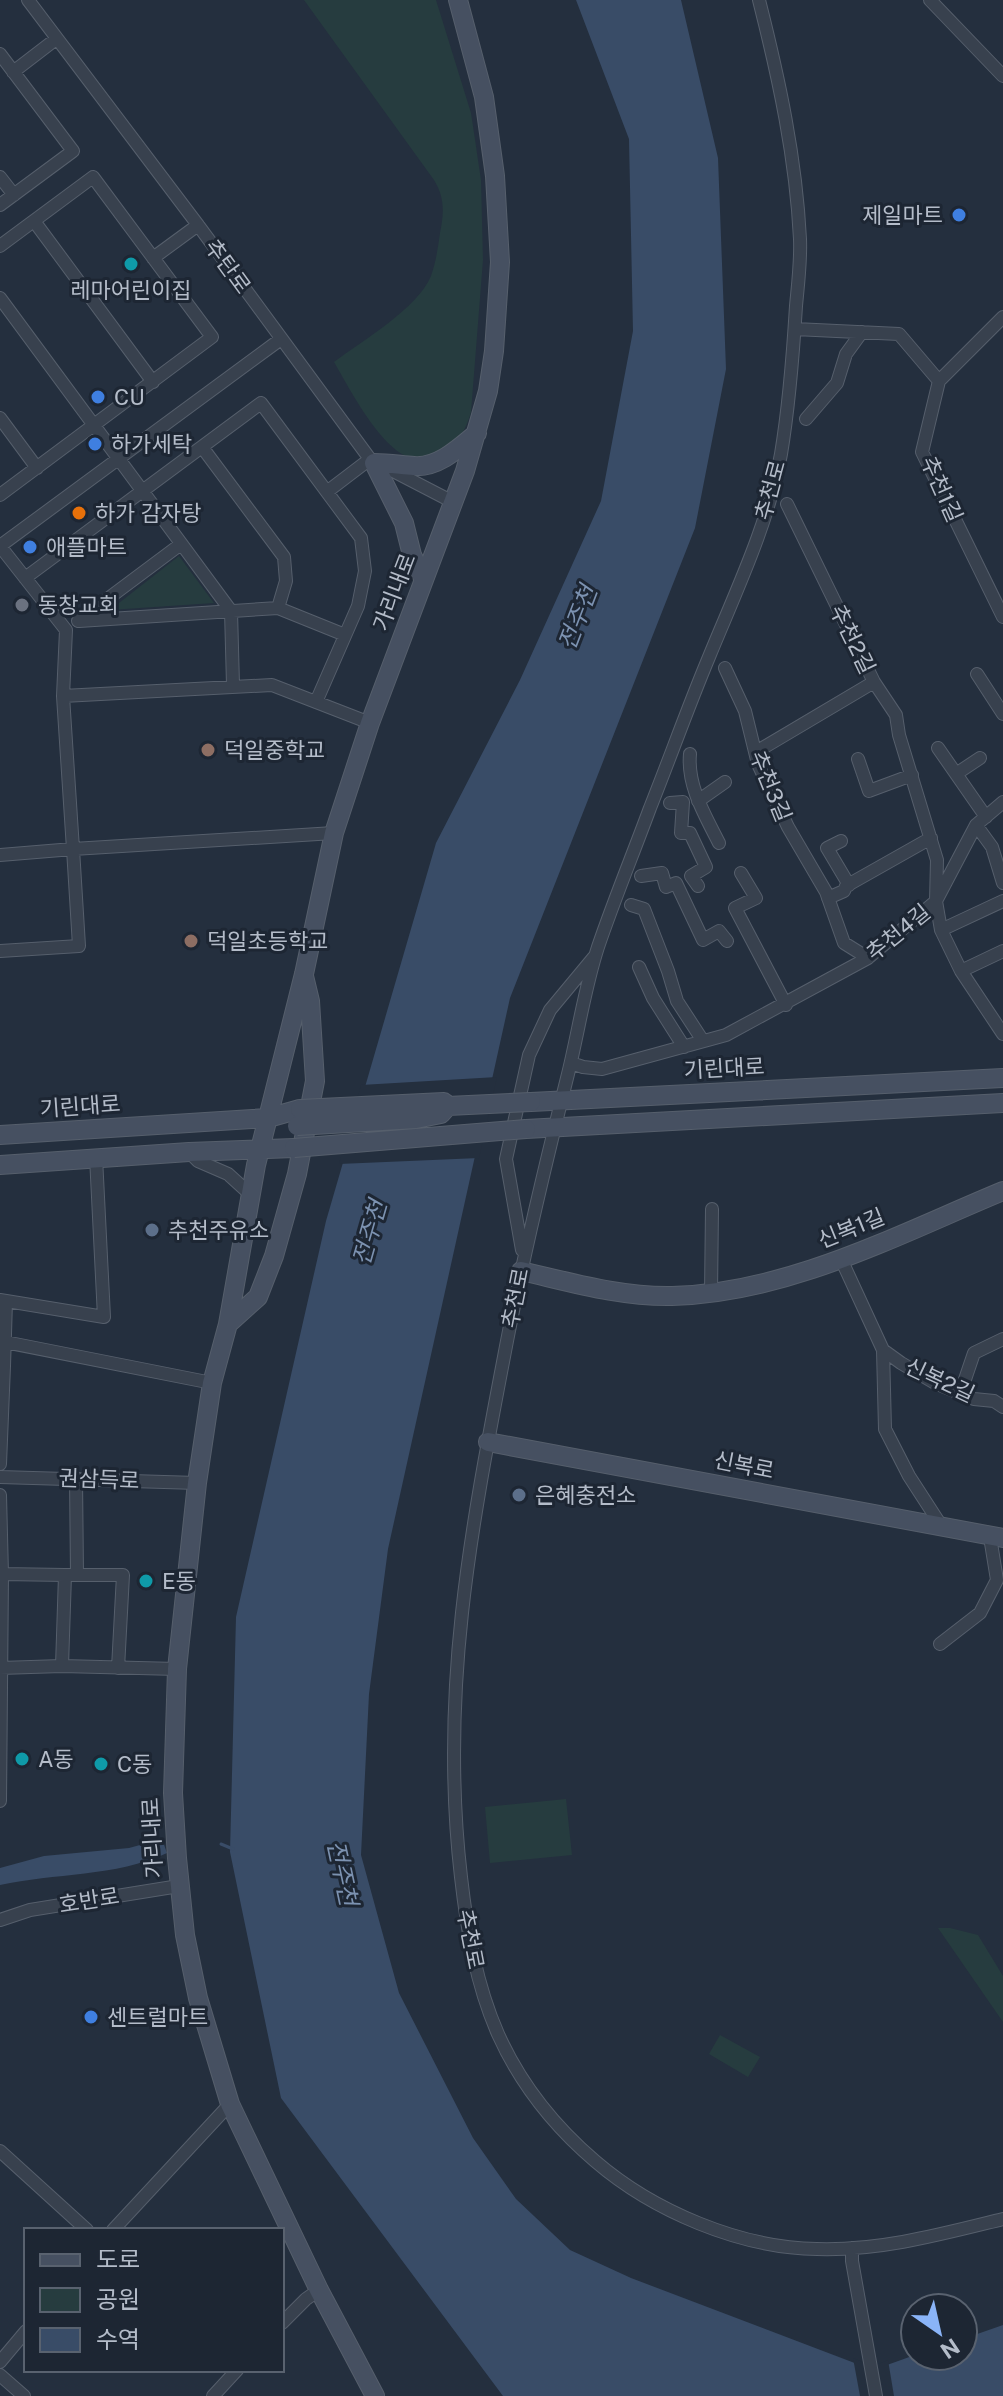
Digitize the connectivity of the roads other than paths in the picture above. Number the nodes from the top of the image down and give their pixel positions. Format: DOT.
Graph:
graph roads {
  1 [pos="28,0"];
  2 [pos="458,0"];
  3 [pos="759,0"];
  4 [pos="930,0"];
  5 [pos="56,39"];
  6 [pos="0,54"];
  7 [pos="13,72"];
  8 [pos="1003,76"];
  9 [pos="0,177"];
  10 [pos="14,195"];
  11 [pos="0,205"];
  12 [pos="34,221"];
  13 [pos="198,225"];
  14 [pos="0,246"];
  15 [pos="153,258"];
  16 [pos="0,298"];
  17 [pos="1003,317"];
  18 [pos="795,329"];
  19 [pos="862,332"];
  20 [pos="281,339"];
  21 [pos="939,381"];
  22 [pos="153,382"];
  23 [pos="0,418"];
  24 [pos="806,419"];
  25 [pos="94,425"];
  26 [pos="478,432"];
  27 [pos="202,447"];
  28 [pos="120,459"];
  29 [pos="372,461"];
  30 [pos="37,468"];
  31 [pos="143,491"];
  32 [pos="328,491"];
  33 [pos="0,495"];
  34 [pos="453,502"];
  35 [pos="787,504"];
  36 [pos="181,544"];
  37 [pos="25,578"];
  38 [pos="424,580"];
  39 [pos="278,608"];
  40 [pos="231,611"];
  41 [pos="1002,613"];
  42 [pos="79,621"];
  43 [pos="66,630"];
  44 [pos="345,635"];
  45 [pos="725,668"];
  46 [pos="977,674"];
  47 [pos="874,682"];
  48 [pos="233,685"];
  49 [pos="63,696"];
  50 [pos="316,702"];
  51 [pos="1003,714"];
  52 [pos="370,723"];
  53 [pos="938,748"];
  54 [pos="756,752"];
  55 [pos="690,754"];
  56 [pos="980,758"];
  57 [pos="858,759"];
  58 [pos="956,774"];
  59 [pos="912,775"];
  60 [pos="725,782"];
  61 [pos="698,801"];
  62 [pos="1003,802"];
  63 [pos="670,803"];
  64 [pos="981,821"];
  65 [pos="334,833"];
  66 [pos="931,838"];
  67 [pos="841,841"];
  68 [pos="719,843"];
  69 [pos="73,849"];
  70 [pos="0,855"];
  71 [pos="741,873"];
  72 [pos="641,876"];
  73 [pos="1003,883"];
  74 [pos="849,885"];
  75 [pos="698,886"];
  76 [pos="828,898"];
  77 [pos="936,901"];
  78 [pos="1003,901"];
  79 [pos="631,905"];
  80 [pos="941,930"];
  81 [pos="727,941"];
  82 [pos="0,951"];
  83 [pos="1003,951"];
  84 [pos="596,954"];
  85 [pos="868,958"];
  86 [pos="639,967"];
  87 [pos="961,971"];
  88 [pos="304,974"];
  89 [pos="786,1005"];
  90 [pos="1003,1034"];
  91 [pos="703,1041"];
  92 [pos="684,1047"];
  93 [pos="577,1065"];
  94 [pos="1003,1078"];
  95 [pos="561,1101"];
  96 [pos="1003,1103"];
  97 [pos="299,1117"];
  98 [pos="268,1118"];
  99 [pos="554,1128"];
  100 [pos="0,1135"];
  101 [pos="260,1149"];
  102 [pos="189,1152"];
  103 [pos="96,1157"];
  104 [pos="0,1165"];
  105 [pos="1003,1191"];
  106 [pos="250,1194"];
  107 [pos="712,1209"];
  108 [pos="841,1259"];
  109 [pos="522,1263"];
  110 [pos="711,1293"];
  111 [pos="3,1300"];
  112 [pos="228,1324"];
  113 [pos="1003,1339"];
  114 [pos="2,1342"];
  115 [pos="883,1350"];
  116 [pos="2,1366"];
  117 [pos="212,1383"];
  118 [pos="960,1394"];
  119 [pos="1003,1407"];
  120 [pos="1,1418"];
  121 [pos="488,1442"];
  122 [pos="0,1464"];
  123 [pos="0,1477"];
  124 [pos="76,1478"];
  125 [pos="197,1483"];
  126 [pos="0,1495"];
  127 [pos="942,1528"];
  128 [pos="997,1538"];
  129 [pos="2,1574"];
  130 [pos="71,1575"];
  131 [pos="0,1616"];
  132 [pos="940,1644"];
  133 [pos="62,1666"];
  134 [pos="0,1668"];
  135 [pos="118,1668"];
  136 [pos="177,1669"];
  137 [pos="1,1729"];
  138 [pos="0,1788"];
  139 [pos="0,1801"];
  140 [pos="179,1886"];
  141 [pos="0,1920"];
  142 [pos="230,2104"];
  143 [pos="0,2151"];
  144 [pos="1003,2219"];
  145 [pos="85,2228"];
  146 [pos="115,2228"];
  147 [pos="852,2254"];
  148 [pos="319,2290"];
  149 [pos="284,2321"];
  150 [pos="24,2333"];
  151 [pos="0,2362"];
  152 [pos="235,2372"];
  153 [pos="0,2375"];
  154 [pos="24,2396"];
  155 [pos="213,2396"];
  156 [pos="375,2396"];
  157 [pos="876,2396"];
  1 -- 5 [label="street, 추탄로"];
  2 -- 26 [label="street, 가리내로"];
  3 -- 18 [label="street, 추천로"];
  4 -- 8 [label="street"];
  5 -- 7 [label="street"];
  5 -- 13 [label="street, 추탄로"];
  6 -- 7 [label="street"];
  7 -- 10 [label="street"];
  9 -- 10 [label="street"];
  10 -- 11 [label="street"];
  12 -- 14 [label="street"];
  12 -- 15 [label="street"];
  12 -- 22 [label="street"];
  13 -- 15 [label="street"];
  13 -- 20 [label="street, 추탄로"];
  15 -- 22 [label="street"];
  16 -- 25 [label="street"];
  17 -- 21 [label="street"];
  18 -- 19 [label="street"];
  18 -- 84 [label="street, 추천로"];
  19 -- 21 [label="street"];
  19 -- 24 [label="street"];
  20 -- 28 [label="street"];
  20 -- 29 [label="street, 추탄로"];
  21 -- 41 [label="street, 추천1길"];
  22 -- 25 [label="street"];
  23 -- 30 [label="street"];
  25 -- 28 [label="street"];
  25 -- 30 [label="street"];
  26 -- 29 [label="street"];
  26 -- 34 [label="street, 가리내로"];
  27 -- 31 [label="street"];
  27 -- 32 [label="street"];
  27 -- 39 [label="street"];
  28 -- 31 [label="street"];
  28 -- 37 [label="street"];
  29 -- 32 [label="street"];
  29 -- 34 [label="street, 추탄로"];
  29 -- 38 [label="street"];
  30 -- 33 [label="street"];
  31 -- 36 [label="street"];
  31 -- 37 [label="street"];
  32 -- 44 [label="street"];
  34 -- 38 [label="street, 가리내로"];
  35 -- 47 [label="street, 추천2길"];
  36 -- 40 [label="street"];
  36 -- 42 [label="street"];
  37 -- 43 [label="street"];
  38 -- 52 [label="street, 가리내로"];
  39 -- 40 [label="street"];
  39 -- 44 [label="street"];
  40 -- 42 [label="street"];
  40 -- 48 [label="street"];
  42 -- 43 [label="street"];
  43 -- 49 [label="street"];
  44 -- 50 [label="street"];
  45 -- 54 [label="street, 추천3길"];
  46 -- 51 [label="street"];
  47 -- 54 [label="street"];
  47 -- 59 [label="street, 추천2길"];
  48 -- 49 [label="street"];
  48 -- 50 [label="street"];
  49 -- 69 [label="street"];
  50 -- 52 [label="street"];
  52 -- 65 [label="street, 가리내로"];
  53 -- 58 [label="street"];
  54 -- 76 [label="street, 추천3길"];
  55 -- 61 [label="street"];
  56 -- 58 [label="street"];
  57 -- 59 [label="street"];
  58 -- 64 [label="street"];
  59 -- 66 [label="street, 추천2길"];
  60 -- 61 [label="street"];
  61 -- 68 [label="street"];
  62 -- 64 [label="street, 추천4길"];
  63 -- 75 [label="street"];
  64 -- 73 [label="street"];
  64 -- 77 [label="street, 추천4길"];
  65 -- 69 [label="street"];
  65 -- 88 [label="street, 가리내로"];
  66 -- 74 [label="street"];
  66 -- 77 [label="street, 추천2길"];
  67 -- 74 [label="street"];
  69 -- 70 [label="street"];
  69 -- 82 [label="street"];
  71 -- 89 [label="street"];
  72 -- 81 [label="street"];
  74 -- 76 [label="street"];
  76 -- 85 [label="street, 추천3길"];
  77 -- 80 [label="street, 추천2길"];
  77 -- 85 [label="street, 추천4길"];
  78 -- 80 [label="street"];
  79 -- 91 [label="street"];
  80 -- 87 [label="street, 추천2길"];
  83 -- 87 [label="street"];
  84 -- 93 [label="street, 추천로"];
  84 -- 109 [label="street, 추천로"];
  85 -- 89 [label="street, 추천4길"];
  86 -- 92 [label="street"];
  87 -- 90 [label="street, 추천2길"];
  88 -- 98 [label="street, 가리내로"];
  88 -- 112 [label="street"];
  89 -- 91 [label="street, 추천4길"];
  91 -- 92 [label="street, 추천4길"];
  92 -- 93 [label="street, 추천4길"];
  93 -- 95 [label="street, 추천로"];
  94 -- 95 [label="street, 기린대로"];
  95 -- 97 [label="street, 기린대로, bridge"];
  95 -- 99 [label="street, 추천로"];
  96 -- 99 [label="street"];
  97 -- 98 [label="street, 기린대로"];
  97 -- 101 [label="street, 기린대로"];
  98 -- 100 [label="street, 기린대로"];
  98 -- 101 [label="street, 가리내로"];
  99 -- 101 [label="street, bridge"];
  99 -- 109 [label="street, 추천로"];
  101 -- 102 [label="street"];
  101 -- 106 [label="street, 가리내로"];
  102 -- 103 [label="street"];
  102 -- 106 [label="street"];
  103 -- 104 [label="street"];
  103 -- 111 [label="street"];
  105 -- 108 [label="street, 신복1길"];
  106 -- 112 [label="street, 가리내로"];
  107 -- 110 [label="street"];
  108 -- 110 [label="street, 신복1길"];
  108 -- 115 [label="street, 신복2길"];
  109 -- 110 [label="street, 신복1길"];
  109 -- 121 [label="street, 추천로"];
  111 -- 114 [label="street"];
  112 -- 117 [label="street, 가리내로"];
  113 -- 118 [label="street"];
  114 -- 116 [label="street"];
  114 -- 117 [label="street"];
  115 -- 118 [label="street, 신복2길"];
  115 -- 127 [label="street"];
  116 -- 120 [label="street"];
  117 -- 125 [label="street, 가리내로"];
  118 -- 119 [label="street, 신복2길"];
  120 -- 122 [label="street"];
  121 -- 127 [label="street, 신복로"];
  121 -- 147 [label="street, 추천로"];
  123 -- 124 [label="street, 권삼득로"];
  124 -- 125 [label="street, 권삼득로"];
  124 -- 130 [label="street"];
  125 -- 136 [label="street, 가리내로"];
  126 -- 129 [label="street"];
  127 -- 128 [label="street, 신복로"];
  128 -- 132 [label="street, 신복로"];
  129 -- 130 [label="street"];
  129 -- 131 [label="street"];
  130 -- 133 [label="street"];
  130 -- 135 [label="street"];
  131 -- 134 [label="street"];
  133 -- 134 [label="street"];
  133 -- 135 [label="street"];
  134 -- 137 [label="street"];
  135 -- 136 [label="street"];
  136 -- 140 [label="street, 가리내로"];
  137 -- 138 [label="street"];
  138 -- 139 [label="street"];
  140 -- 141 [label="street, 호반로"];
  140 -- 142 [label="street, 가리내로"];
  142 -- 146 [label="street"];
  142 -- 148 [label="street, 가리내로"];
  143 -- 145 [label="street"];
  144 -- 147 [label="street, 추천로"];
  147 -- 157 [label="street"];
  148 -- 149 [label="street"];
  148 -- 156 [label="street, 가리내로"];
  150 -- 151 [label="street"];
  152 -- 155 [label="street"];
  153 -- 154 [label="street"];
}
